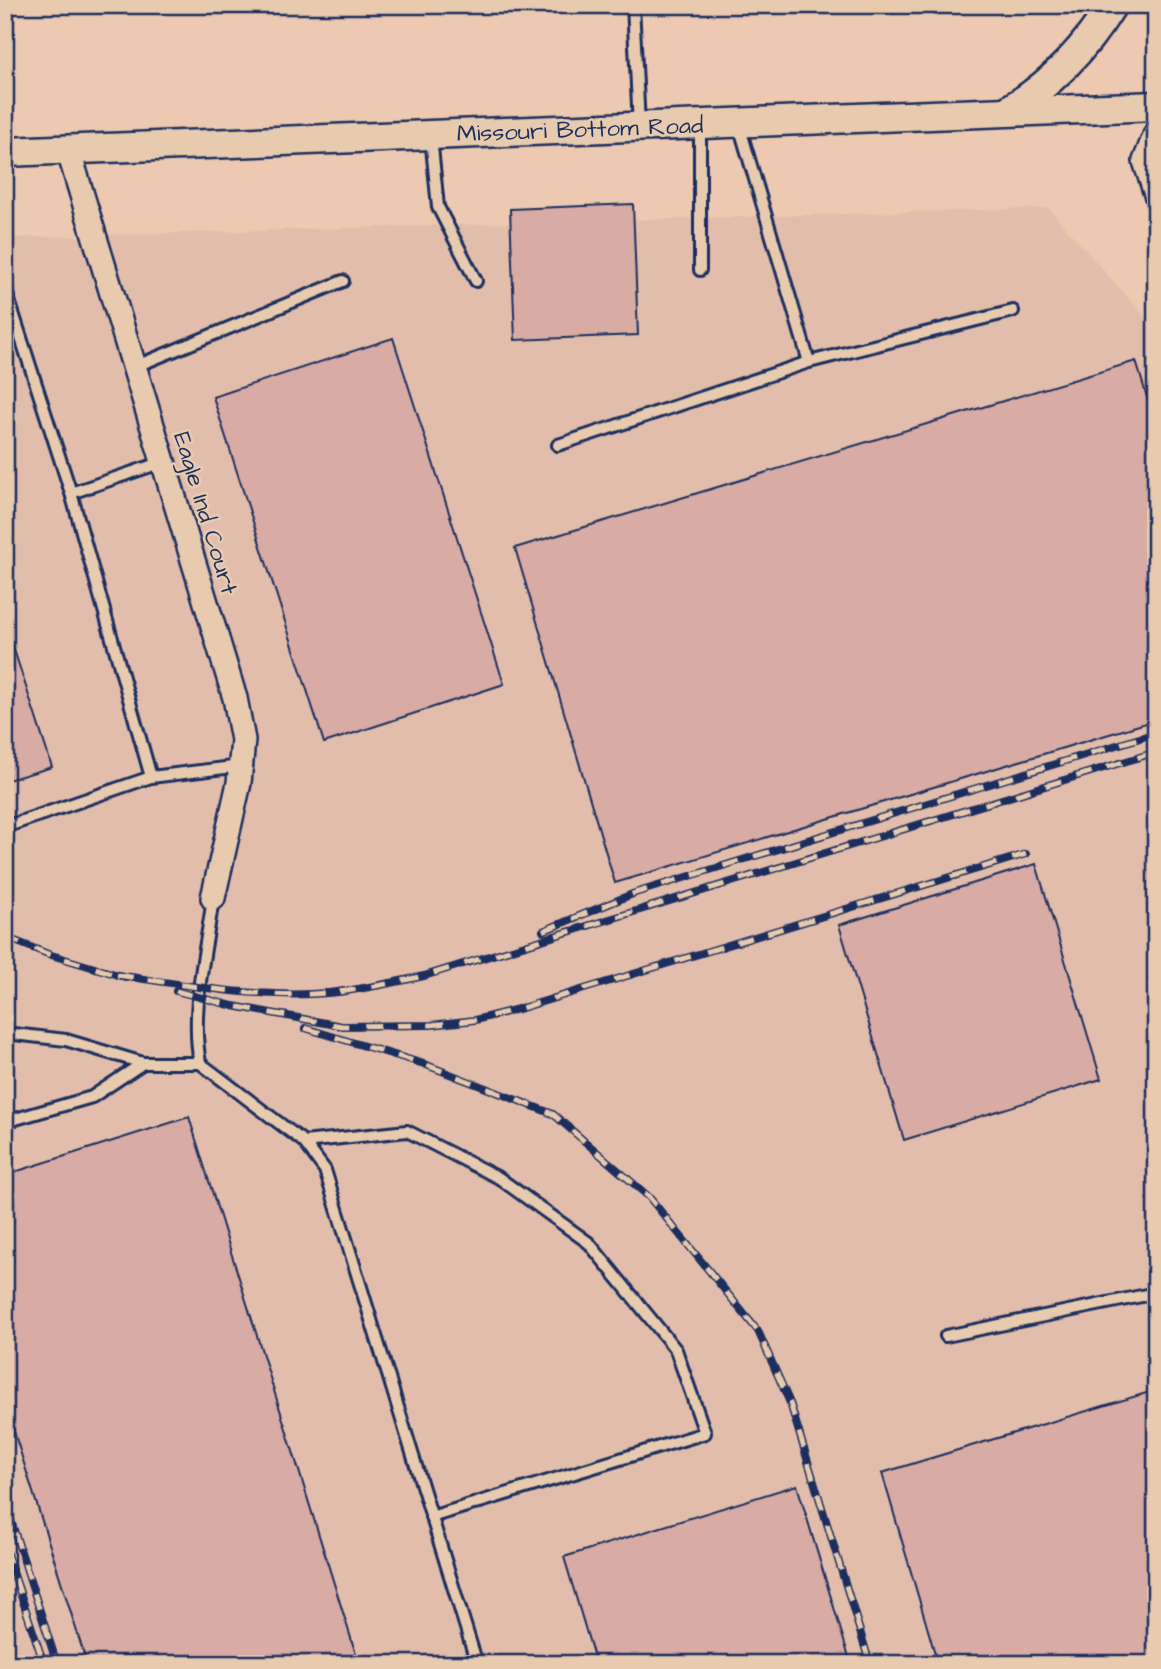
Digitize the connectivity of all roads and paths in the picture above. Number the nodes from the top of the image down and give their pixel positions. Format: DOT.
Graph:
graph roads {
  1 [pos="633,5"];
  2 [pos="1112,5"];
  3 [pos="1156,106"];
  4 [pos="1006,112"];
  5 [pos="738,122"];
  6 [pos="700,124"];
  7 [pos="639,126"];
  8 [pos="1156,133"];
  9 [pos="430,135"];
  10 [pos="68,149"];
  11 [pos="5,152"];
  12 [pos="1156,194"];
  13 [pos="700,270"];
  14 [pos="343,281"];
  15 [pos="476,281"];
  16 [pos="5,288"];
  17 [pos="1013,311"];
  18 [pos="809,362"];
  19 [pos="134,367"];
  20 [pos="558,445"];
  21 [pos="163,461"];
  22 [pos="71,493"];
  23 [pos="241,766"];
  24 [pos="151,777"];
  25 [pos="5,827"];
  26 [pos="213,898"];
  27 [pos="5,1033"];
  28 [pos="143,1063"];
  29 [pos="200,1063"];
  30 [pos="5,1122"];
  31 [pos="304,1142"];
  32 [pos="1156,1293"];
  33 [pos="946,1336"];
  34 [pos="431,1517"];
  35 [pos="477,1664"];
  1 -- 7 [label="lane"];
  2 -- 4 [label="street"];
  3 -- 4 [label="street, Missouri Bottom Road"];
  4 -- 5 [label="street, Missouri Bottom Road"];
  5 -- 6 [label="street, Missouri Bottom Road"];
  5 -- 18 [label="lane"];
  6 -- 7 [label="street, Missouri Bottom Road"];
  6 -- 13 [label="lane"];
  7 -- 9 [label="street, Missouri Bottom Road"];
  8 -- 12 [label="street"];
  9 -- 10 [label="street, Missouri Bottom Road"];
  9 -- 15 [label="lane"];
  10 -- 11 [label="street, Missouri Bottom Road"];
  10 -- 19 [label="street, Eagle Ind Court"];
  14 -- 19 [label="lane"];
  16 -- 22 [label="lane"];
  17 -- 18 [label="lane"];
  18 -- 20 [label="lane"];
  19 -- 21 [label="street, Eagle Ind Court"];
  21 -- 22 [label="lane"];
  21 -- 23 [label="street, Eagle Ind Court"];
  22 -- 24 [label="lane"];
  23 -- 24 [label="lane"];
  23 -- 26 [label="street, Eagle Ind Court"];
  24 -- 25 [label="lane"];
  26 -- 29 [label="lane"];
  27 -- 28 [label="lane"];
  28 -- 29 [label="lane"];
  28 -- 30 [label="lane"];
  29 -- 31 [label="lane"];
  31 -- 34 [label="lane"];
  31 -- 34 [label="lane"];
  32 -- 33 [label="lane"];
  34 -- 35 [label="lane"];
}
